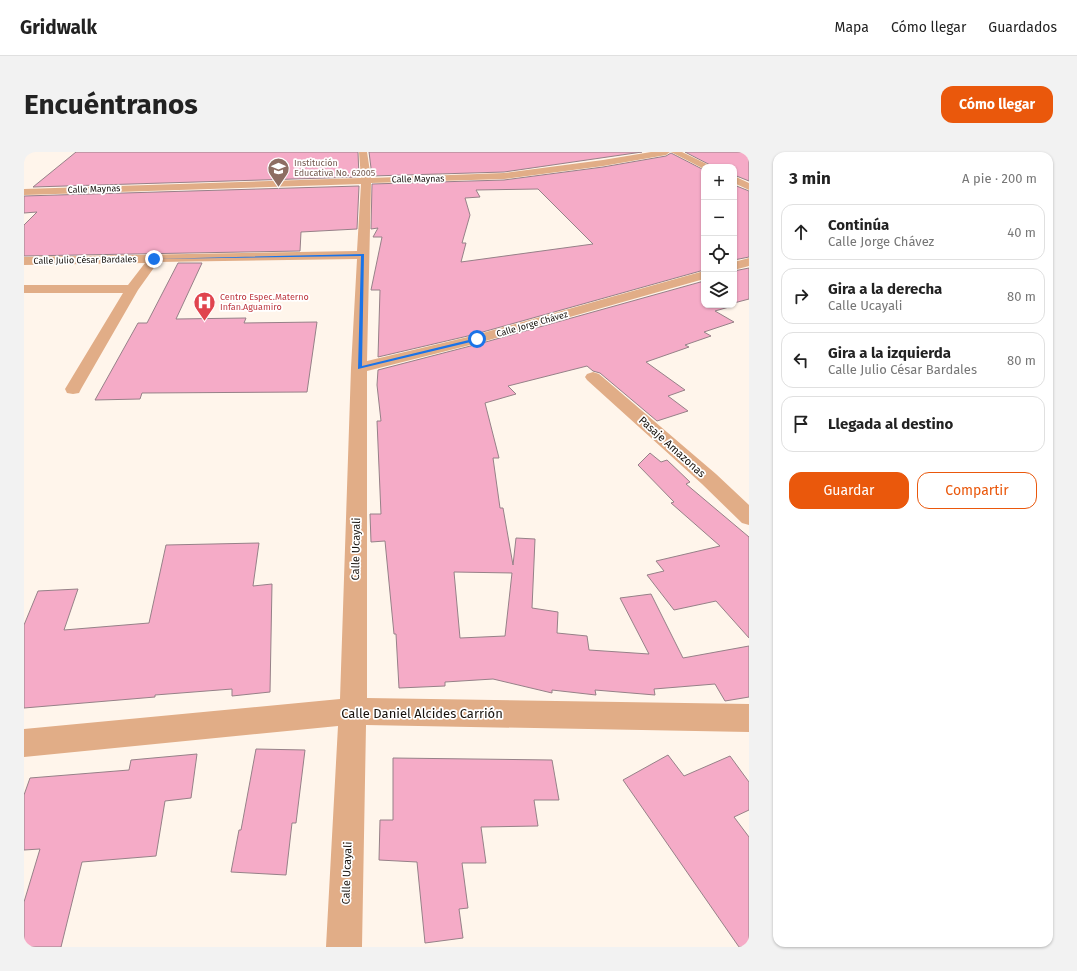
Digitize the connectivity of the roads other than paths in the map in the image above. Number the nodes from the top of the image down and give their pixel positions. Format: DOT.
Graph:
graph roads {
  1 [pos="363,152"];
  2 [pos="666,152"];
  3 [pos="675,152"];
  4 [pos="701,164"];
  5 [pos="366,180"];
  6 [pos="737,181"];
  7 [pos="749,187"];
  8 [pos="24,192"];
  9 [pos="362,255"];
  10 [pos="154,259"];
  11 [pos="24,261"];
  12 [pos="749,262"];
  13 [pos="737,265"];
  14 [pos="701,276"];
  15 [pos="24,289"];
  16 [pos="132,289"];
  17 [pos="359,368"];
  18 [pos="594,377"];
  19 [pos="73,389"];
  20 [pos="749,517"];
  21 [pos="353,711"];
  22 [pos="749,718"];
  23 [pos="24,743"];
  24 [pos="344,947"];
  1 -- 5 [label="street, Calle Ucayali"];
  2 -- 5 [label="street, Calle Maynas"];
  3 -- 4 [label="street"];
  5 -- 8 [label="street, Calle Maynas"];
  5 -- 9 [label="street, Calle Ucayali"];
  6 -- 7 [label="street"];
  9 -- 10 [label="street, Calle Julio César Bardales"];
  9 -- 17 [label="street, Calle Ucayali"];
  10 -- 11 [label="street, Calle Julio César Bardales"];
  10 -- 16 [label="street"];
  12 -- 13 [label="street"];
  14 -- 17 [label="street, Calle Jorge Chávez"];
  15 -- 16 [label="street"];
  16 -- 19 [label="street"];
  17 -- 21 [label="street, Calle Ucayali"];
  18 -- 20 [label="street, Pasaje Amazonas"];
  21 -- 22 [label="street, Calle Daniel Alcides Carrión"];
  21 -- 23 [label="street, Calle Daniel Alcides Carrión"];
  21 -- 24 [label="street, Calle Ucayali"];
}
